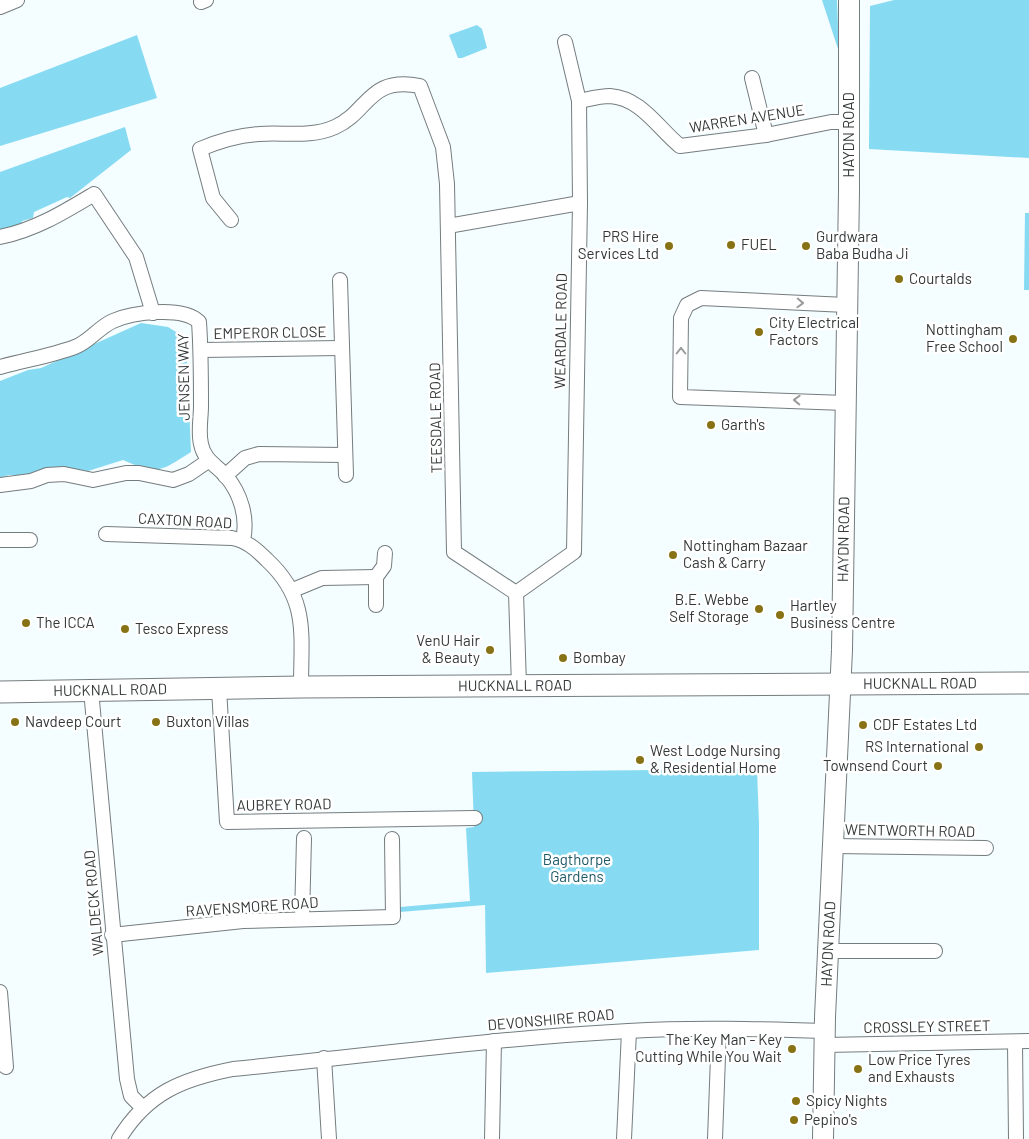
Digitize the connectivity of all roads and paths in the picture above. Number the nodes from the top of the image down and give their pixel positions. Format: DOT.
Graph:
graph roads {
  1 [pos="17,0"];
  2 [pos="849,0"];
  3 [pos="0,7"];
  4 [pos="565,42"];
  5 [pos="752,78"];
  6 [pos="579,101"];
  7 [pos="848,122"];
  8 [pos="766,135"];
  9 [pos="580,203"];
  10 [pos="231,220"];
  11 [pos="448,226"];
  12 [pos="0,237"];
  13 [pos="340,280"];
  14 [pos="846,306"];
  15 [pos="153,313"];
  16 [pos="340,348"];
  17 [pos="201,350"];
  18 [pos="0,367"];
  19 [pos="845,403"];
  20 [pos="345,455"];
  21 [pos="208,461"];
  22 [pos="346,474"];
  23 [pos="225,476"];
  24 [pos="0,485"];
  25 [pos="106,534"];
  26 [pos="0,540"];
  27 [pos="30,540"];
  28 [pos="243,540"];
  29 [pos="386,553"];
  30 [pos="376,577"];
  31 [pos="293,590"];
  32 [pos="516,593"];
  33 [pos="376,605"];
  34 [pos="1029,683"];
  35 [pos="840,684"];
  36 [pos="519,686"];
  37 [pos="301,687"];
  38 [pos="219,689"];
  39 [pos="91,690"];
  40 [pos="0,692"];
  41 [pos="475,818"];
  42 [pos="304,838"];
  43 [pos="392,839"];
  44 [pos="833,846"];
  45 [pos="986,848"];
  46 [pos="302,919"];
  47 [pos="112,935"];
  48 [pos="828,951"];
  49 [pos="935,951"];
  50 [pos="0,992"];
  51 [pos="719,1029"];
  52 [pos="628,1031"];
  53 [pos="825,1038"];
  54 [pos="494,1041"];
  55 [pos="1022,1042"];
  56 [pos="2,1053"];
  57 [pos="324,1058"];
  58 [pos="6,1067"];
  59 [pos="142,1107"];
  60 [pos="118,1139"];
  61 [pos="329,1139"];
  62 [pos="492,1139"];
  63 [pos="624,1139"];
  64 [pos="715,1139"];
  65 [pos="823,1139"];
  66 [pos="1016,1139"];
  1 -- 3 [label="street"];
  2 -- 7 [label="street, HAYDN ROAD"];
  4 -- 6 [label="street, WEARDALE ROAD"];
  5 -- 8 [label="street"];
  6 -- 8 [label="street, WARREN AVENUE"];
  6 -- 9 [label="street, WEARDALE ROAD"];
  7 -- 8 [label="street, WARREN AVENUE"];
  7 -- 14 [label="street, HAYDN ROAD"];
  9 -- 11 [label="street"];
  9 -- 32 [label="street, WEARDALE ROAD"];
  10 -- 11 [label="street, TEESDALE ROAD"];
  11 -- 32 [label="street, TEESDALE ROAD"];
  12 -- 15 [label="street"];
  13 -- 16 [label="street, EMPEROR CLOSE"];
  14 -- 19 [label="street, HAYDN ROAD"];
  19 -- 14 [label="street, one-way"];
  15 -- 17 [label="street, JENSEN WAY"];
  15 -- 18 [label="street, JENSEN WAY"];
  16 -- 17 [label="street, EMPEROR CLOSE"];
  16 -- 20 [label="street, EMPEROR CLOSE"];
  17 -- 21 [label="street, JENSEN WAY"];
  19 -- 35 [label="street, HAYDN ROAD"];
  20 -- 22 [label="street, EMPEROR CLOSE"];
  20 -- 23 [label="street"];
  21 -- 23 [label="street"];
  21 -- 24 [label="street"];
  23 -- 28 [label="street"];
  25 -- 28 [label="street, CAXTON ROAD"];
  26 -- 27 [label="street"];
  28 -- 31 [label="street, CAXTON ROAD"];
  29 -- 30 [label="street"];
  30 -- 31 [label="street"];
  30 -- 33 [label="street"];
  31 -- 37 [label="street, CAXTON ROAD"];
  32 -- 36 [label="street"];
  34 -- 35 [label="main road, HUCKNALL ROAD"];
  35 -- 36 [label="main road, HUCKNALL ROAD"];
  35 -- 44 [label="street, HAYDN ROAD"];
  36 -- 37 [label="main road, HUCKNALL ROAD"];
  37 -- 38 [label="main road, HUCKNALL ROAD"];
  38 -- 39 [label="main road, HUCKNALL ROAD"];
  38 -- 41 [label="street, AUBREY ROAD"];
  39 -- 40 [label="main road, HUCKNALL ROAD"];
  39 -- 47 [label="street, WALDECK ROAD"];
  42 -- 46 [label="street"];
  43 -- 46 [label="street, RAVENSMORE ROAD"];
  44 -- 45 [label="street, WENTWORTH ROAD"];
  44 -- 48 [label="street, HAYDN ROAD"];
  46 -- 47 [label="street, RAVENSMORE ROAD"];
  47 -- 59 [label="street, WALDECK ROAD"];
  48 -- 49 [label="street"];
  48 -- 53 [label="street, HAYDN ROAD"];
  50 -- 56 [label="street"];
  51 -- 52 [label="street, DEVONSHIRE ROAD"];
  51 -- 53 [label="street, DEVONSHIRE ROAD"];
  51 -- 64 [label="street"];
  52 -- 54 [label="street, DEVONSHIRE ROAD"];
  52 -- 63 [label="street"];
  53 -- 55 [label="street, CROSSLEY STREET"];
  53 -- 65 [label="street, HAYDN ROAD"];
  54 -- 57 [label="street, DEVONSHIRE ROAD"];
  54 -- 62 [label="street"];
  55 -- 66 [label="street"];
  56 -- 58 [label="street"];
  57 -- 59 [label="street, DEVONSHIRE ROAD"];
  57 -- 61 [label="street"];
  59 -- 60 [label="street, DEVONSHIRE ROAD"];
}
